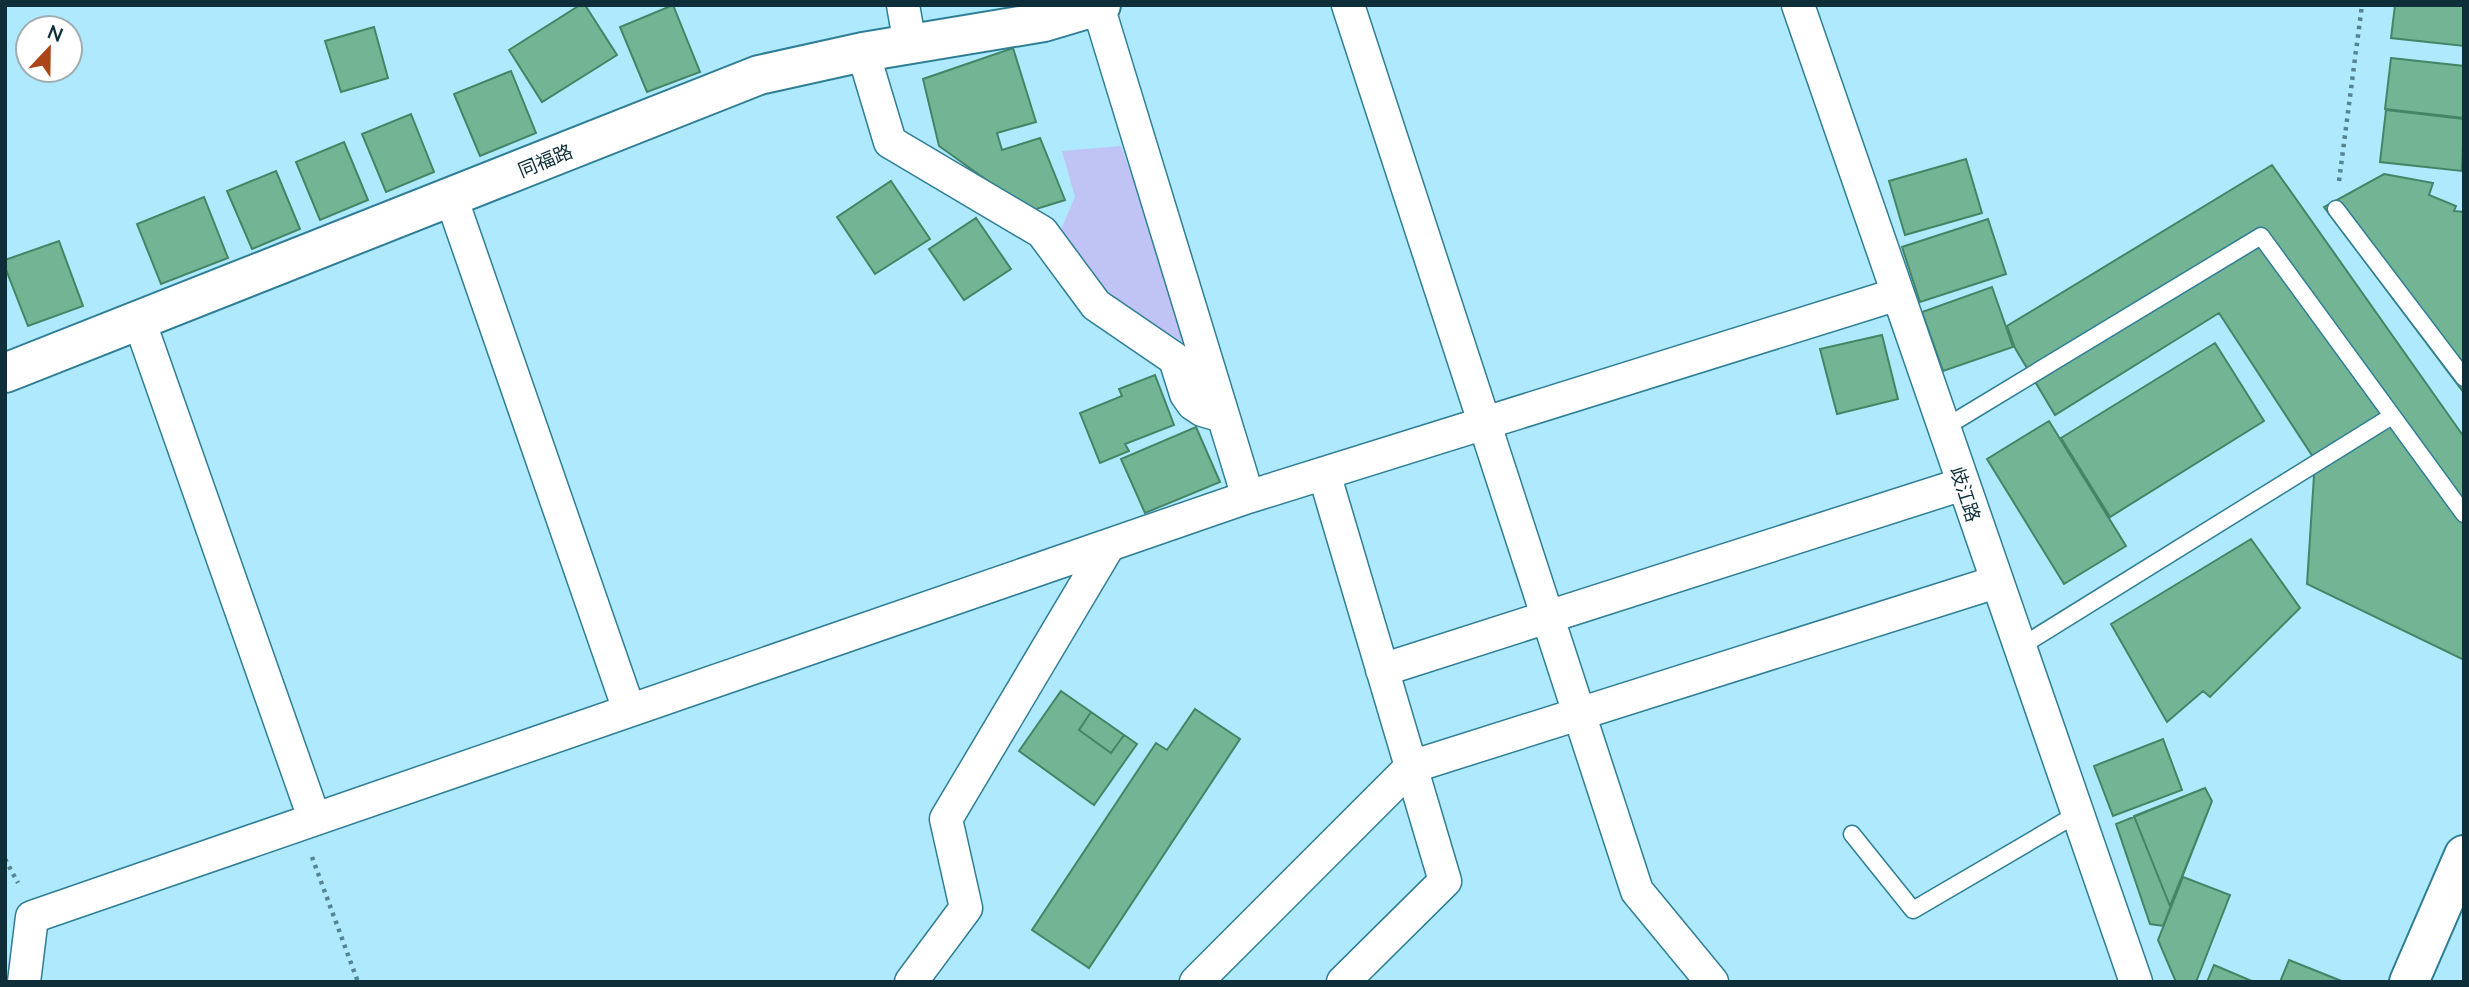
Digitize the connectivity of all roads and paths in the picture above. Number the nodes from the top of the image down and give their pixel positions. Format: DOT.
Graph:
graph roads {
  1 [pos="903,5"];
  2 [pos="1348,5"];
  3 [pos="1798,5"];
  4 [pos="2362,5"];
  5 [pos="1099,6"];
  6 [pos="910,45"];
  7 [pos="863,52"];
  8 [pos="451,197"];
  9 [pos="2336,209"];
  10 [pos="1898,294"];
  11 [pos="139,320"];
  12 [pos="5,373"];
  13 [pos="2464,378"];
  14 [pos="1223,416"];
  15 [pos="2392,416"];
  16 [pos="1485,423"];
  17 [pos="1944,428"];
  18 [pos="1324,473"];
  19 [pos="1963,484"];
  20 [pos="1248,497"];
  21 [pos="2464,514"];
  22 [pos="1109,545"];
  23 [pos="1996,582"];
  24 [pos="1548,616"];
  25 [pos="2020,647"];
  26 [pos="1382,670"];
  27 [pos="629,710"];
  28 [pos="1579,713"];
  29 [pos="1411,766"];
  30 [pos="2077,814"];
  31 [pos="307,821"];
  32 [pos="1852,834"];
  33 [pos="2464,855"];
  34 [pos="24,982"];
  35 [pos="358,982"];
  36 [pos="911,982"];
  37 [pos="1196,982"];
  38 [pos="1343,982"];
  39 [pos="1712,982"];
  40 [pos="2136,982"];
  41 [pos="2409,982"];
  1 -- 6 [label="street"];
  2 -- 16 [label="street"];
  3 -- 10 [label="street, 歧江路"];
  4 -- 9 [label="path"];
  5 -- 6 [label="street, 同福路"];
  5 -- 14 [label="street"];
  6 -- 7 [label="street, 同福路"];
  7 -- 8 [label="street, 同福路"];
  7 -- 14 [label="street"];
  8 -- 11 [label="street, 同福路"];
  8 -- 27 [label="street"];
  9 -- 13 [label="lane"];
  10 -- 16 [label="street"];
  10 -- 17 [label="street, 歧江路"];
  11 -- 12 [label="street, 同福路"];
  11 -- 31 [label="street"];
  14 -- 20 [label="street"];
  15 -- 17 [label="lane"];
  15 -- 21 [label="lane"];
  15 -- 25 [label="lane"];
  16 -- 18 [label="street"];
  16 -- 24 [label="street"];
  17 -- 19 [label="street, 歧江路"];
  18 -- 20 [label="street"];
  18 -- 26 [label="street"];
  19 -- 23 [label="street, 歧江路"];
  19 -- 24 [label="street"];
  20 -- 22 [label="street"];
  22 -- 27 [label="street"];
  22 -- 36 [label="street"];
  23 -- 25 [label="street, 歧江路"];
  23 -- 28 [label="street"];
  24 -- 26 [label="street"];
  24 -- 28 [label="street"];
  25 -- 30 [label="street, 歧江路"];
  26 -- 29 [label="street"];
  27 -- 31 [label="street"];
  28 -- 29 [label="street"];
  28 -- 39 [label="street"];
  29 -- 37 [label="street"];
  29 -- 38 [label="street"];
  30 -- 32 [label="lane"];
  30 -- 40 [label="street, 歧江路"];
  31 -- 34 [label="street"];
  31 -- 35 [label="path"];
  33 -- 41 [label="street"];
}
